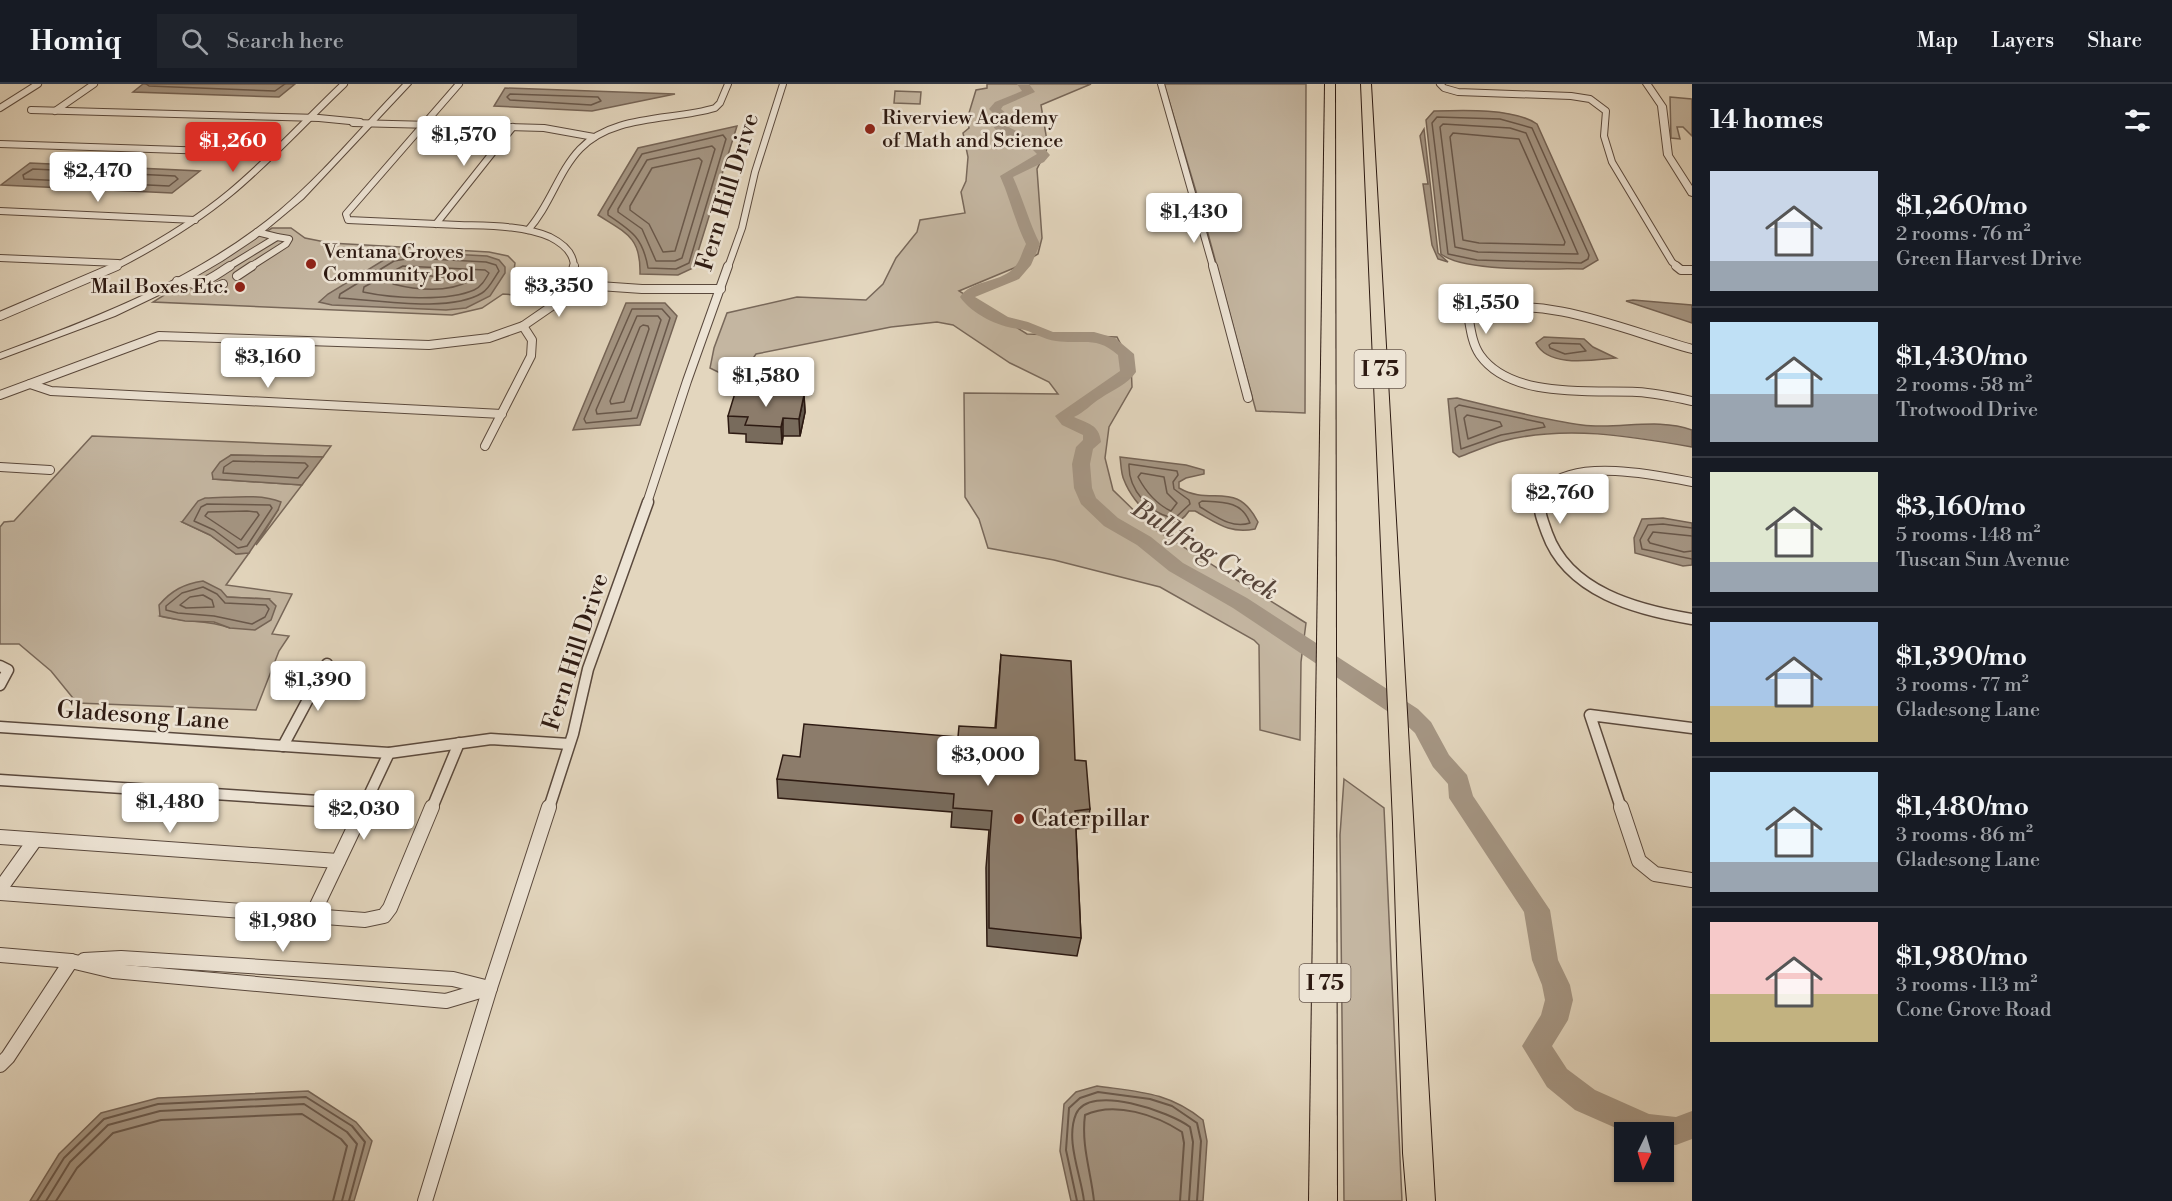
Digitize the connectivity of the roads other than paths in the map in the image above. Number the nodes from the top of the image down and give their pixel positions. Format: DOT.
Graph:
graph roads {
  1 [pos="38,84"];
  2 [pos="94,84"];
  3 [pos="344,84"];
  4 [pos="396,84"];
  5 [pos="407,84"];
  6 [pos="459,84"];
  7 [pos="729,84"];
  8 [pos="783,84"];
  9 [pos="1161,84"];
  10 [pos="1330,84"];
  11 [pos="1366,84"];
  12 [pos="1440,84"];
  13 [pos="1647,84"];
  14 [pos="0,108"];
  15 [pos="31,110"];
  16 [pos="55,111"];
  17 [pos="307,119"];
  18 [pos="365,122"];
  19 [pos="425,124"];
  20 [pos="513,127"];
  21 [pos="594,137"];
  22 [pos="0,144"];
  23 [pos="8,144"];
  24 [pos="0,150"];
  25 [pos="272,153"];
  26 [pos="1692,193"];
  27 [pos="0,211"];
  28 [pos="261,219"];
  29 [pos="195,220"];
  30 [pos="436,224"];
  31 [pos="528,230"];
  32 [pos="257,232"];
  33 [pos="277,237"];
  34 [pos="0,258"];
  35 [pos="121,263"];
  36 [pos="1692,270"];
  37 [pos="237,276"];
  38 [pos="164,280"];
  39 [pos="177,281"];
  40 [pos="223,284"];
  41 [pos="195,285"];
  42 [pos="569,286"];
  43 [pos="720,293"];
  44 [pos="0,316"];
  45 [pos="523,326"];
  46 [pos="1692,349"];
  47 [pos="0,351"];
  48 [pos="0,356"];
  49 [pos="30,384"];
  50 [pos="0,395"];
  51 [pos="1248,398"];
  52 [pos="1692,401"];
  53 [pos="502,414"];
  54 [pos="485,447"];
  55 [pos="0,467"];
  56 [pos="50,470"];
  57 [pos="1692,483"];
  58 [pos="1692,619"];
  59 [pos="327,664"];
  60 [pos="0,666"];
  61 [pos="0,685"];
  62 [pos="0,728"];
  63 [pos="1692,728"];
  64 [pos="459,743"];
  65 [pos="569,744"];
  66 [pos="283,746"];
  67 [pos="389,753"];
  68 [pos="0,780"];
  69 [pos="365,804"];
  70 [pos="0,837"];
  71 [pos="35,840"];
  72 [pos="338,861"];
  73 [pos="1692,880"];
  74 [pos="0,891"];
  75 [pos="312,916"];
  76 [pos="0,955"];
  77 [pos="71,961"];
  78 [pos="315,970"];
  79 [pos="307,988"];
  80 [pos="490,988"];
  81 [pos="0,1065"];
  82 [pos="1417,1153"];
  83 [pos="425,1201"];
  84 [pos="1323,1201"];
  85 [pos="1421,1201"];
  86 [pos="1428,1201"];
  1 -- 14 [label="street"];
  2 -- 16 [label="street"];
  3 -- 17 [label="street"];
  4 -- 18 [label="street"];
  5 -- 18 [label="street"];
  6 -- 19 [label="street"];
  7 -- 21 [label="street"];
  8 -- 43 [label="street, Fern Hill Drive"];
  9 -- 51 [label="street"];
  10 -- 84 [label="highway, I 75"];
  11 -- 82 [label="highway, I 75"];
  12 -- 36 [label="street"];
  13 -- 26 [label="street"];
  15 -- 16 [label="street"];
  16 -- 17 [label="street"];
  17 -- 18 [label="street"];
  17 -- 25 [label="street"];
  18 -- 19 [label="street"];
  18 -- 28 [label="street"];
  18 -- 32 [label="street"];
  19 -- 20 [label="street"];
  19 -- 30 [label="street"];
  20 -- 21 [label="street"];
  20 -- 30 [label="street"];
  21 -- 31 [label="street"];
  22 -- 23 [label="street"];
  23 -- 24 [label="street"];
  23 -- 25 [label="street"];
  25 -- 29 [label="street"];
  27 -- 29 [label="street"];
  28 -- 32 [label="street"];
  28 -- 38 [label="street"];
  29 -- 35 [label="street"];
  30 -- 31 [label="street"];
  31 -- 42 [label="street"];
  32 -- 33 [label="street"];
  32 -- 39 [label="street"];
  33 -- 37 [label="street"];
  33 -- 41 [label="street"];
  34 -- 35 [label="street"];
  35 -- 44 [label="street"];
  38 -- 39 [label="street"];
  38 -- 47 [label="street"];
  39 -- 41 [label="street"];
  39 -- 48 [label="street"];
  40 -- 41 [label="street"];
  42 -- 43 [label="street"];
  42 -- 45 [label="street"];
  43 -- 65 [label="street, Fern Hill Drive"];
  45 -- 49 [label="street"];
  45 -- 53 [label="street"];
  46 -- 52 [label="street"];
  49 -- 50 [label="street"];
  49 -- 53 [label="street"];
  53 -- 54 [label="street"];
  55 -- 56 [label="street"];
  57 -- 58 [label="street"];
  59 -- 66 [label="street"];
  60 -- 61 [label="street"];
  62 -- 66 [label="street, Gladesong Lane"];
  63 -- 73 [label="street"];
  64 -- 65 [label="street, Gladesong Lane"];
  64 -- 67 [label="street, Gladesong Lane"];
  64 -- 75 [label="street"];
  65 -- 80 [label="street, Fern Hill Drive"];
  66 -- 67 [label="street, Gladesong Lane"];
  67 -- 69 [label="street"];
  68 -- 69 [label="street"];
  69 -- 72 [label="street"];
  70 -- 71 [label="street"];
  71 -- 72 [label="street"];
  71 -- 74 [label="street"];
  72 -- 75 [label="street"];
  74 -- 75 [label="street"];
  76 -- 77 [label="street"];
  77 -- 78 [label="street"];
  77 -- 79 [label="street"];
  77 -- 81 [label="street"];
  78 -- 79 [label="street"];
  78 -- 80 [label="street"];
  79 -- 80 [label="street"];
  80 -- 83 [label="street, Fern Hill Drive"];
  82 -- 85 [label="highway, I 75"];
  82 -- 86 [label="highway"];
}
